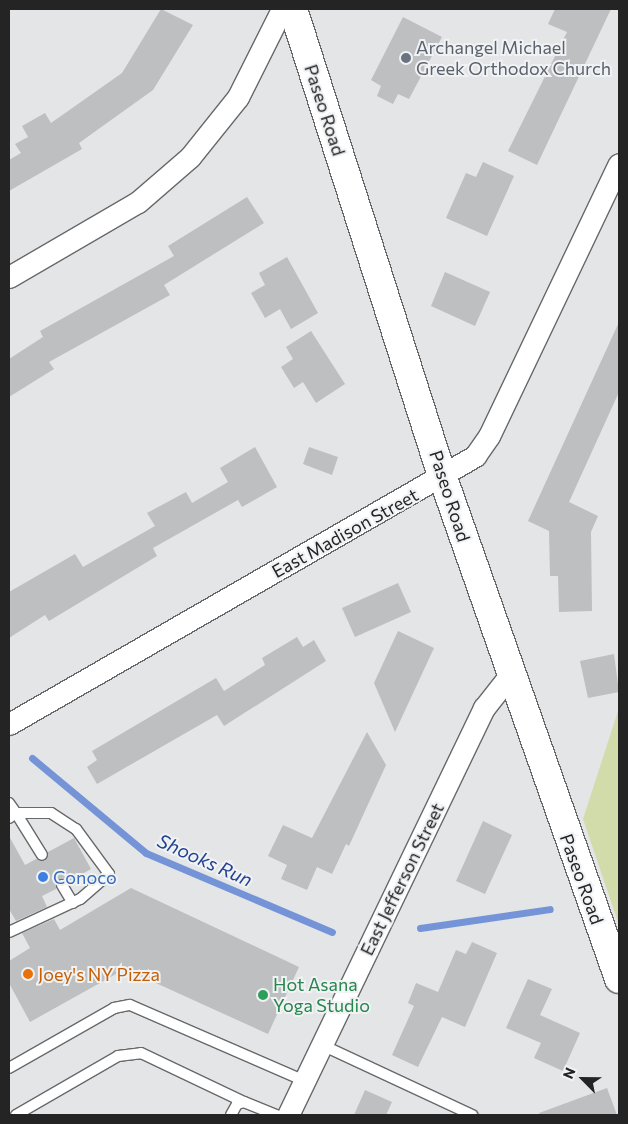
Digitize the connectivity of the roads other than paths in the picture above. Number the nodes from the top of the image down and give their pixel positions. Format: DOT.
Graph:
graph roads {
  1 [pos="282,9"];
  2 [pos="293,9"];
  3 [pos="619,164"];
  4 [pos="9,277"];
  5 [pos="443,478"];
  6 [pos="510,676"];
  7 [pos="9,724"];
  8 [pos="9,803"];
  9 [pos="12,816"];
  10 [pos="42,855"];
  11 [pos="62,885"];
  12 [pos="73,903"];
  13 [pos="9,932"];
  14 [pos="619,979"];
  15 [pos="322,1045"];
  16 [pos="9,1068"];
  17 [pos="304,1081"];
  18 [pos="244,1102"];
  19 [pos="16,1115"];
  20 [pos="231,1115"];
  21 [pos="276,1115"];
  22 [pos="288,1115"];
  23 [pos="472,1115"];
  1 -- 4 [label="street"];
  2 -- 5 [label="main road, Paseo Road"];
  3 -- 5 [label="street, East Madison Street"];
  5 -- 6 [label="main road, Paseo Road"];
  5 -- 7 [label="street, East Madison Street"];
  6 -- 14 [label="main road, Paseo Road"];
  6 -- 15 [label="street, East Jefferson Street"];
  8 -- 9 [label="lane"];
  9 -- 10 [label="lane"];
  9 -- 12 [label="lane"];
  11 -- 12 [label="lane"];
  12 -- 13 [label="lane"];
  15 -- 17 [label="street, East Jefferson Street"];
  15 -- 23 [label="lane"];
  16 -- 17 [label="lane"];
  17 -- 22 [label="street, East Jefferson Street"];
  18 -- 19 [label="lane"];
  18 -- 20 [label="lane"];
  18 -- 21 [label="lane"];
}
